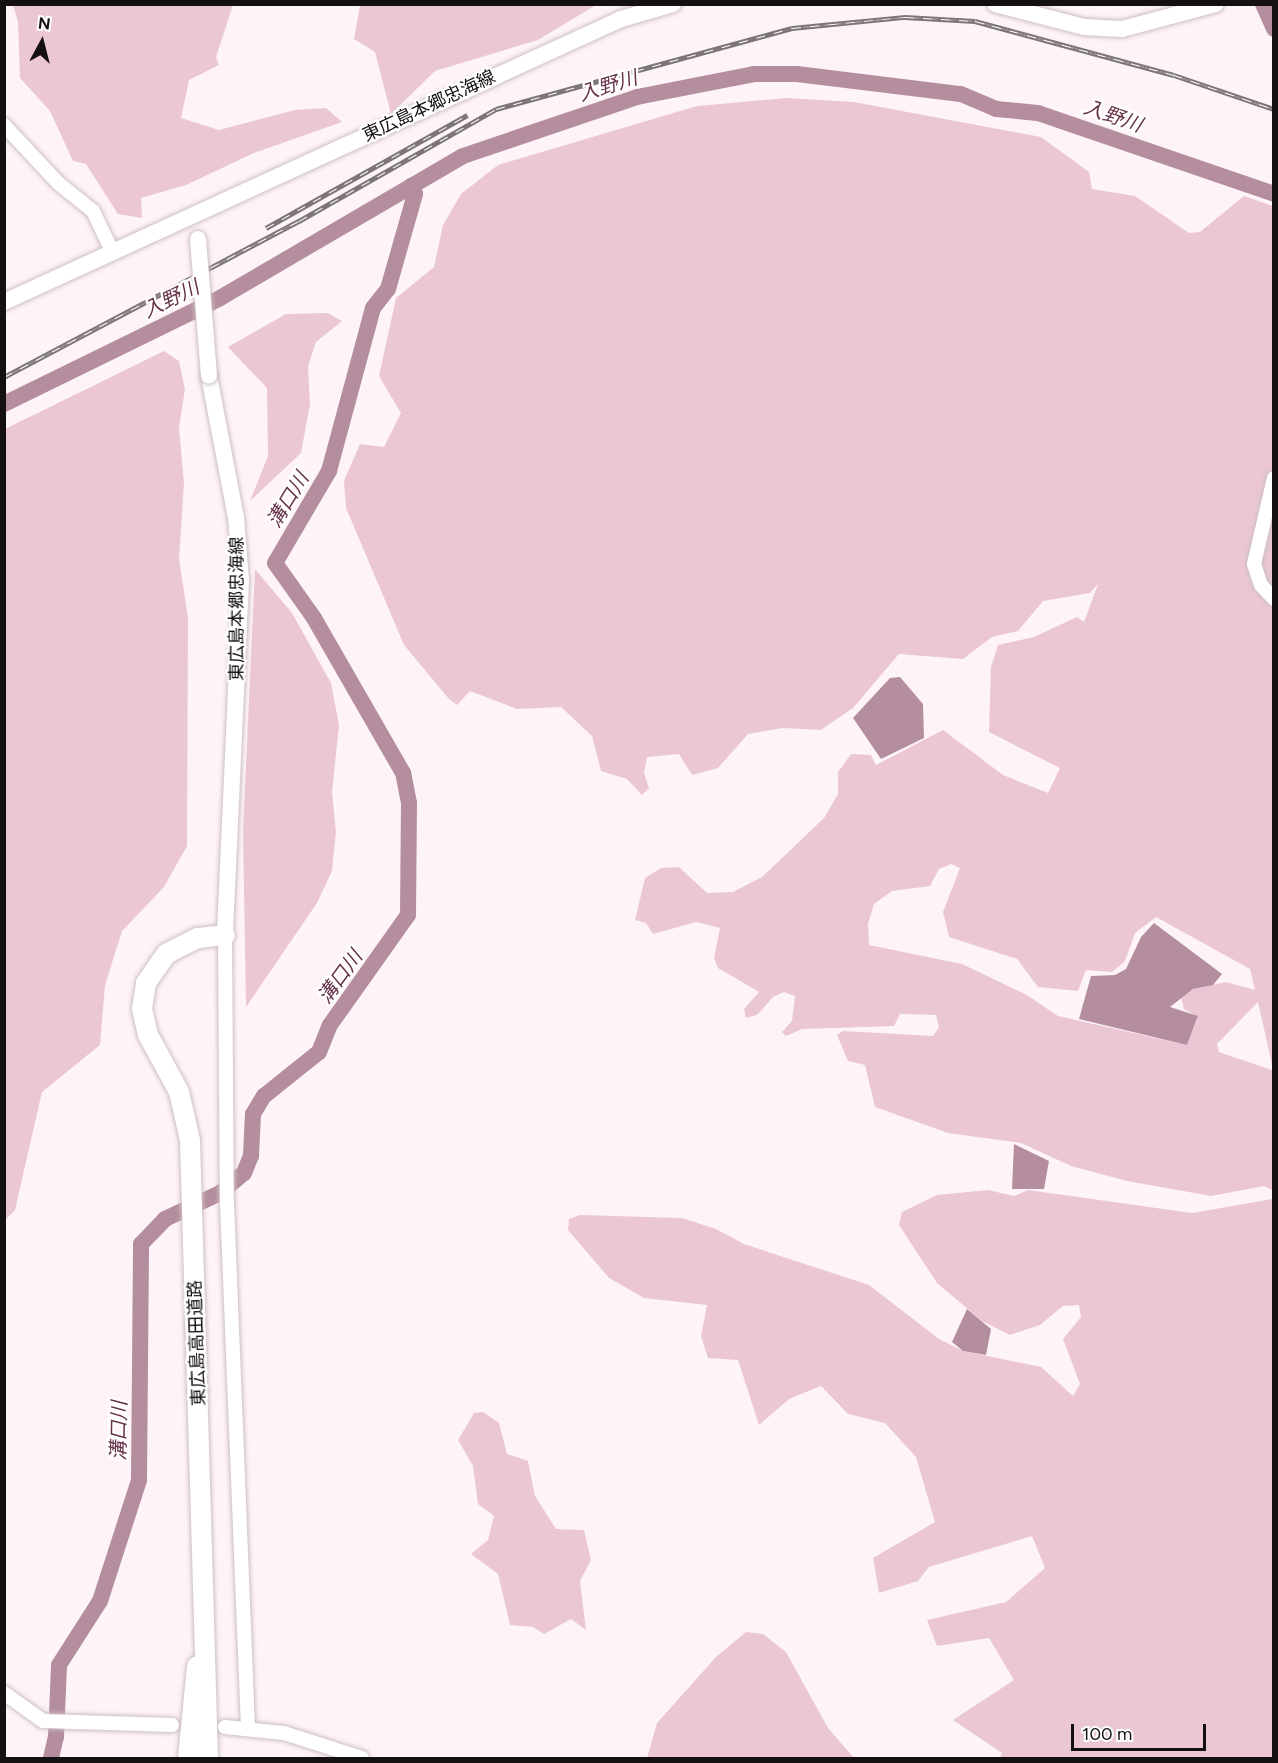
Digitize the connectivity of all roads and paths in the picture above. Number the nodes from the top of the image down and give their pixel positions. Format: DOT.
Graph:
graph roads {
  1 [pos="673,4"];
  2 [pos="994,4"];
  3 [pos="1216,4"];
  4 [pos="4,125"];
  5 [pos="188,216"];
  6 [pos="111,251"];
  7 [pos="4,302"];
  8 [pos="1274,478"];
  9 [pos="1274,599"];
  10 [pos="225,935"];
  11 [pos="204,1545"];
  12 [pos="202,1622"];
  13 [pos="208,1661"];
  14 [pos="4,1693"];
  15 [pos="172,1725"];
  16 [pos="225,1727"];
  17 [pos="248,1728"];
  18 [pos="188,1758"];
  19 [pos="200,1758"];
  20 [pos="208,1758"];
  21 [pos="213,1758"];
  22 [pos="362,1758"];
  1 -- 5 [label="main road, 東広島本郷忠海線"];
  2 -- 3 [label="main road"];
  4 -- 6 [label="street"];
  5 -- 6 [label="main road, 東広島本郷忠海線"];
  5 -- 10 [label="main road, 東広島本郷忠海線, bridge"];
  6 -- 7 [label="main road, 東広島本郷忠海線"];
  8 -- 9 [label="street"];
  10 -- 11 [label="highway, 東広島高田道路"];
  10 -- 17 [label="street"];
  11 -- 12 [label="highway"];
  11 -- 13 [label="highway"];
  12 -- 18 [label="highway"];
  12 -- 19 [label="highway"];
  13 -- 20 [label="highway"];
  13 -- 21 [label="highway"];
  14 -- 15 [label="street"];
  16 -- 17 [label="street"];
  17 -- 22 [label="street"];
}
